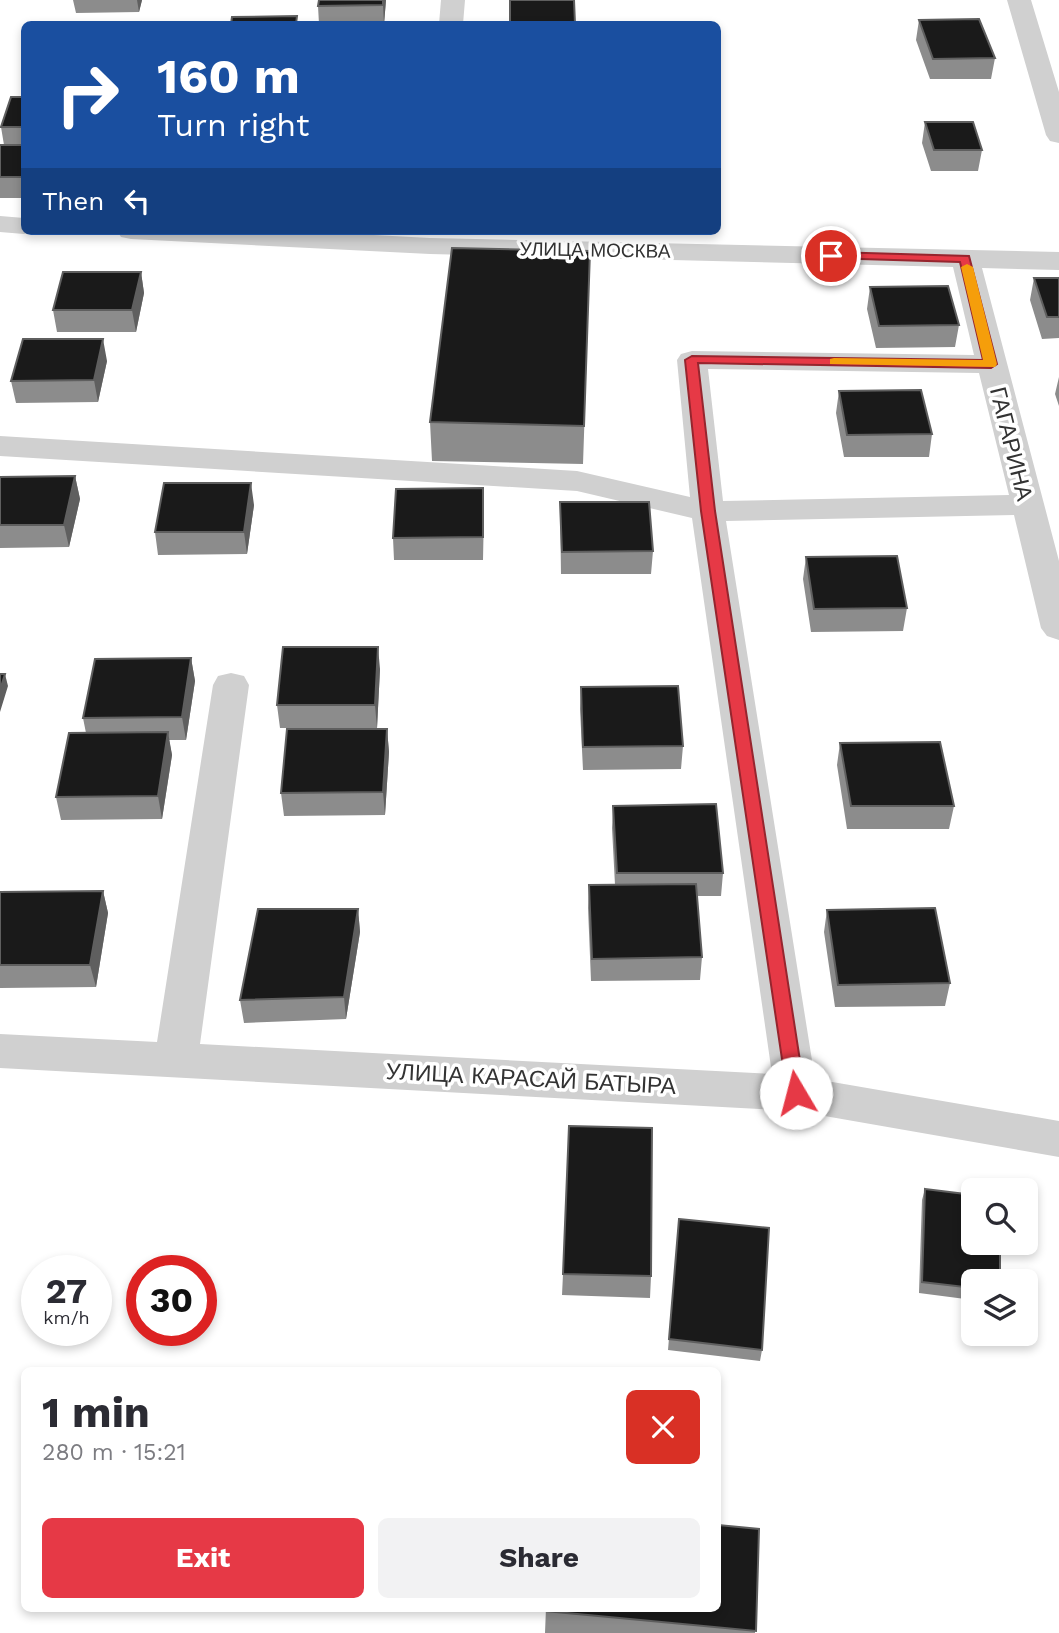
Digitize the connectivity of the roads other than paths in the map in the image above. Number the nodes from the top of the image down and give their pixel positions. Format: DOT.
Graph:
graph roads {
  1 [pos="453,0"];
  2 [pos="1019,0"];
  3 [pos="451,21"];
  4 [pos="1059,135"];
  5 [pos="0,224"];
  6 [pos="21,226"];
  7 [pos="281,235"];
  8 [pos="431,239"];
  9 [pos="965,259"];
  10 [pos="1059,261"];
  11 [pos="991,364"];
  12 [pos="0,446"];
  13 [pos="1026,505"];
  14 [pos="708,511"];
  15 [pos="1059,628"];
  16 [pos="231,685"];
  17 [pos="0,1051"];
  18 [pos="176,1060"];
  19 [pos="796,1093"];
  20 [pos="1059,1139"];
  1 -- 3 [label="street"];
  2 -- 4 [label="street"];
  5 -- 6 [label="street"];
  7 -- 8 [label="street, УЛИЦА МОСКВА"];
  8 -- 9 [label="street, УЛИЦА МОСКВА"];
  9 -- 10 [label="street, УЛИЦА МОСКВА"];
  9 -- 11 [label="street, ГАГАРИНА"];
  11 -- 13 [label="street, ГАГАРИНА"];
  11 -- 14 [label="street"];
  12 -- 14 [label="street"];
  13 -- 14 [label="street"];
  13 -- 15 [label="street, ГАГАРИНА"];
  14 -- 19 [label="street"];
  16 -- 18 [label="street"];
  17 -- 18 [label="street, УЛИЦА КАРАСАЙ БАТЫРА"];
  18 -- 19 [label="street, УЛИЦА КАРАСАЙ БАТЫРА"];
  19 -- 20 [label="street, УЛИЦА КАРАСАЙ БАТЫРА"];
}
